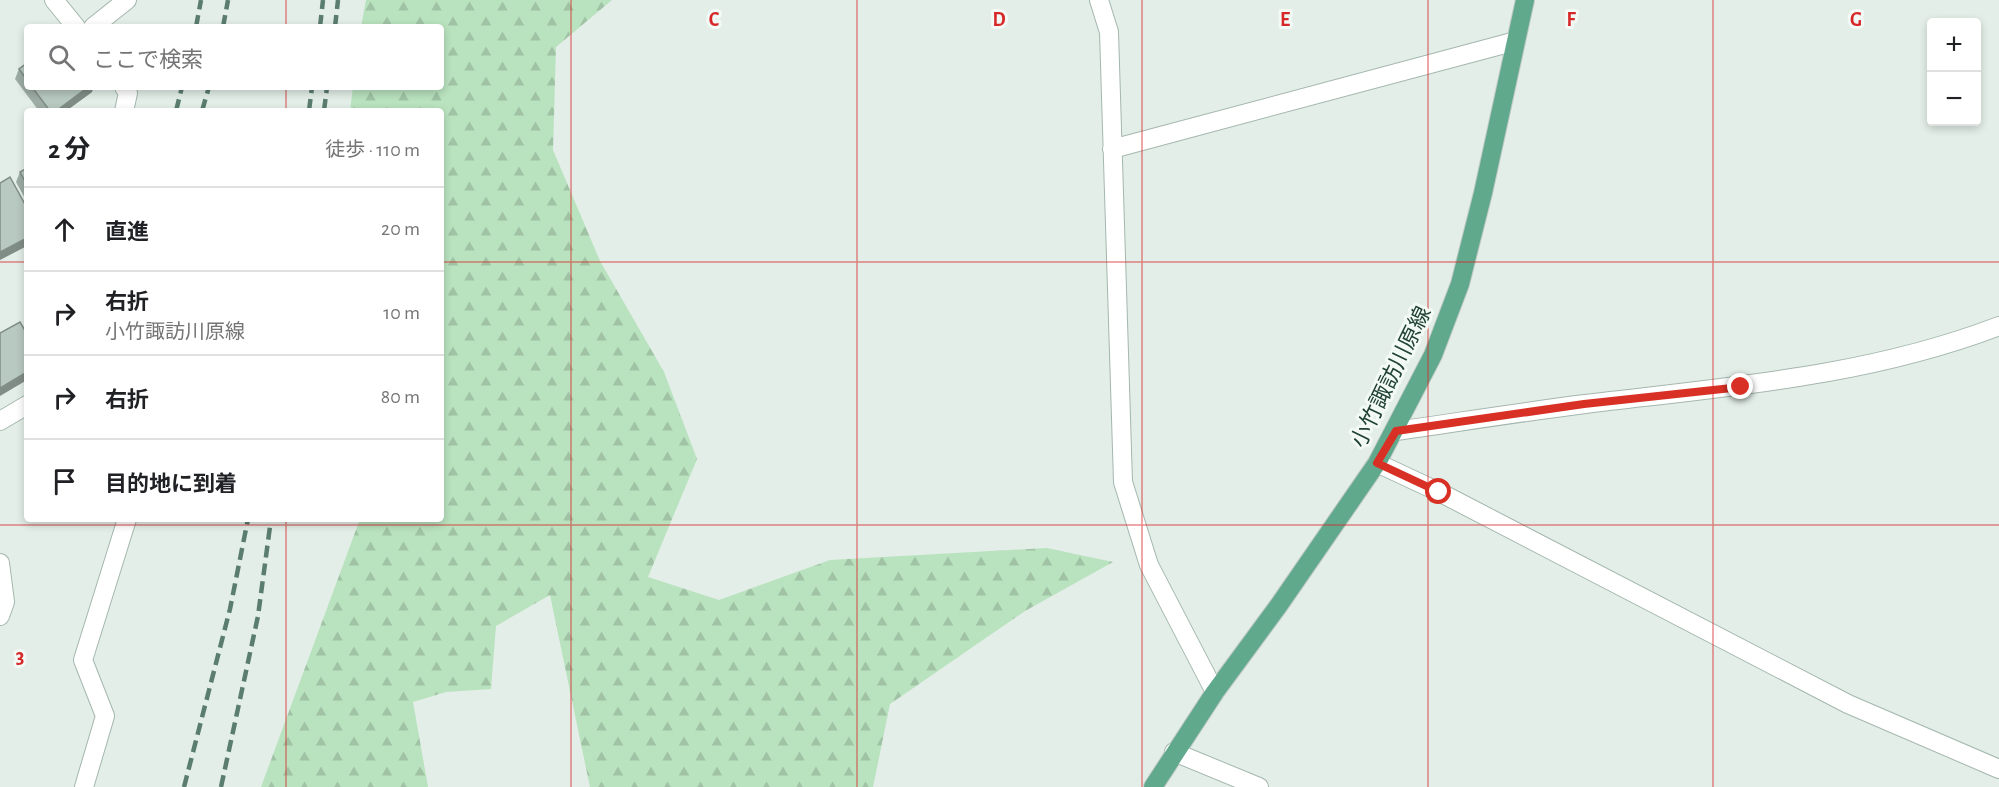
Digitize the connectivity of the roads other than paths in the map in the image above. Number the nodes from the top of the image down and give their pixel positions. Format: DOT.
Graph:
graph roads {
  1 [pos="54,0"];
  2 [pos="127,0"];
  3 [pos="1099,0"];
  4 [pos="1525,0"];
  5 [pos="74,24"];
  6 [pos="97,24"];
  7 [pos="1516,41"];
  8 [pos="126,90"];
  9 [pos="125,108"];
  10 [pos="1112,149"];
  11 [pos="1999,326"];
  12 [pos="24,407"];
  13 [pos="0,421"];
  14 [pos="1396,431"];
  15 [pos="1377,463"];
  16 [pos="126,522"];
  17 [pos="0,563"];
  18 [pos="0,616"];
  19 [pos="1215,692"];
  20 [pos="1174,752"];
  21 [pos="1999,768"];
  22 [pos="84,787"];
  23 [pos="1154,787"];
  24 [pos="1259,787"];
  1 -- 5 [label="street"];
  2 -- 6 [label="street"];
  3 -- 10 [label="street"];
  4 -- 7 [label="main road, 小竹諏訪川原線"];
  7 -- 10 [label="street"];
  7 -- 14 [label="main road, 小竹諏訪川原線"];
  8 -- 9 [label="street"];
  10 -- 19 [label="street"];
  11 -- 14 [label="street"];
  12 -- 13 [label="street"];
  14 -- 15 [label="main road, 小竹諏訪川原線"];
  15 -- 19 [label="main road, 小竹諏訪川原線"];
  15 -- 21 [label="street"];
  16 -- 22 [label="street"];
  17 -- 18 [label="street"];
  19 -- 20 [label="main road, 小竹諏訪川原線"];
  20 -- 23 [label="main road, 小竹諏訪川原線"];
  20 -- 24 [label="street"];
}
